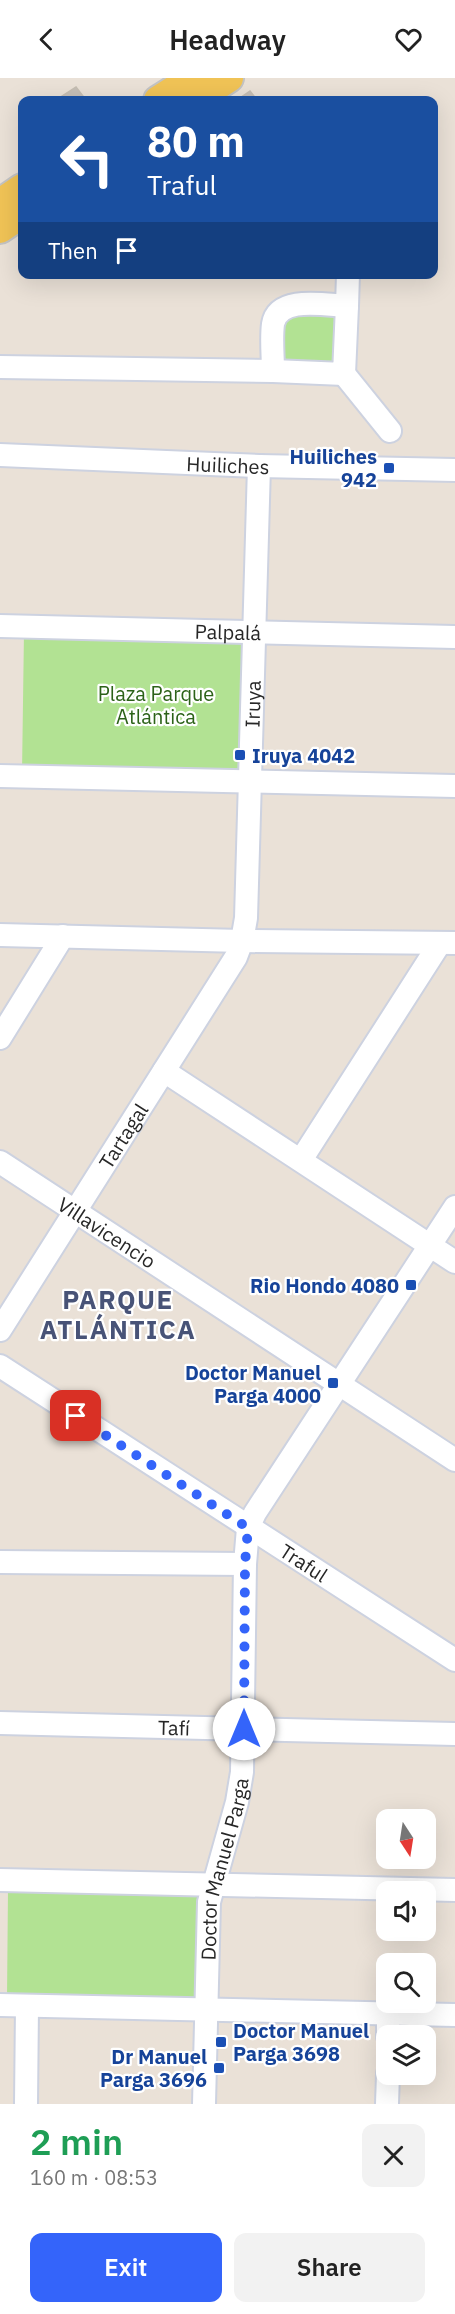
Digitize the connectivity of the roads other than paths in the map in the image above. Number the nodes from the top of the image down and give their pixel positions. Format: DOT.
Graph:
graph roads {
  1 [pos="193,78"];
  2 [pos="229,78"];
  3 [pos="164,96"];
  4 [pos="201,96"];
  5 [pos="18,191"];
  6 [pos="0,203"];
  7 [pos="18,217"];
  8 [pos="0,229"];
  9 [pos="348,279"];
  10 [pos="347,306"];
  11 [pos="0,367"];
  12 [pos="273,371"];
  13 [pos="344,374"];
  14 [pos="390,431"];
  15 [pos="0,455"];
  16 [pos="259,466"];
  17 [pos="455,470"];
  18 [pos="0,626"];
  19 [pos="254,632"];
  20 [pos="455,637"];
  21 [pos="0,776"];
  22 [pos="250,782"];
  23 [pos="455,786"];
  24 [pos="0,935"];
  25 [pos="63,936"];
  26 [pos="243,941"];
  27 [pos="448,943"];
  28 [pos="0,1038"];
  29 [pos="164,1071"];
  30 [pos="301,1160"];
  31 [pos="0,1162"];
  32 [pos="455,1207"];
  33 [pos="75,1211"];
  34 [pos="430,1246"];
  35 [pos="455,1262"];
  36 [pos="0,1330"];
  37 [pos="0,1366"];
  38 [pos="340,1385"];
  39 [pos="455,1460"];
  40 [pos="248,1528"];
  41 [pos="0,1563"];
  42 [pos="245,1564"];
  43 [pos="455,1660"];
  44 [pos="0,1723"];
  45 [pos="244,1729"];
  46 [pos="455,1734"];
  47 [pos="0,1880"];
  48 [pos="212,1885"];
  49 [pos="455,1890"];
  50 [pos="0,2005"];
  51 [pos="27,2006"];
  52 [pos="206,2009"];
  53 [pos="455,2015"];
  54 [pos="388,2024"];
  55 [pos="388,2085"];
  56 [pos="26,2104"];
  57 [pos="204,2104"];
  58 [pos="387,2104"];
  1 -- 3 [label="main road"];
  2 -- 4 [label="main road"];
  5 -- 6 [label="main road"];
  7 -- 8 [label="main road"];
  9 -- 10 [label="street"];
  10 -- 12 [label="street"];
  10 -- 13 [label="street"];
  11 -- 12 [label="street"];
  12 -- 13 [label="street"];
  13 -- 14 [label="street"];
  15 -- 16 [label="street, Huiliches"];
  16 -- 17 [label="street, Huiliches"];
  16 -- 19 [label="street, Iruya"];
  18 -- 19 [label="street, Palpalá"];
  19 -- 20 [label="street, Palpalá"];
  19 -- 22 [label="street, Iruya"];
  21 -- 22 [label="street"];
  22 -- 23 [label="street"];
  22 -- 26 [label="street, Iruya"];
  24 -- 25 [label="street"];
  25 -- 26 [label="street"];
  25 -- 28 [label="street"];
  26 -- 27 [label="street"];
  26 -- 29 [label="street, Tartagal"];
  27 -- 30 [label="street"];
  29 -- 30 [label="street"];
  29 -- 33 [label="street, Tartagal"];
  30 -- 34 [label="street"];
  31 -- 33 [label="street, Villavicencio"];
  32 -- 34 [label="street"];
  33 -- 36 [label="street, Tartagal"];
  33 -- 38 [label="street, Villavicencio"];
  34 -- 35 [label="street"];
  34 -- 38 [label="street"];
  37 -- 40 [label="street, Traful"];
  38 -- 39 [label="street, Villavicencio"];
  38 -- 40 [label="street"];
  40 -- 42 [label="street, Doctor Manuel Parga"];
  40 -- 43 [label="street, Traful"];
  41 -- 42 [label="street"];
  42 -- 45 [label="street, Doctor Manuel Parga"];
  44 -- 45 [label="street, Tafí"];
  45 -- 46 [label="street, Tafí"];
  45 -- 48 [label="street, Doctor Manuel Parga"];
  47 -- 48 [label="street"];
  48 -- 49 [label="street"];
  48 -- 52 [label="street, Doctor Manuel Parga"];
  50 -- 51 [label="street"];
  51 -- 52 [label="street"];
  51 -- 56 [label="street"];
  52 -- 54 [label="street"];
  52 -- 57 [label="street, Doctor Manuel Parga"];
  53 -- 54 [label="street"];
  55 -- 58 [label="street"];
}
